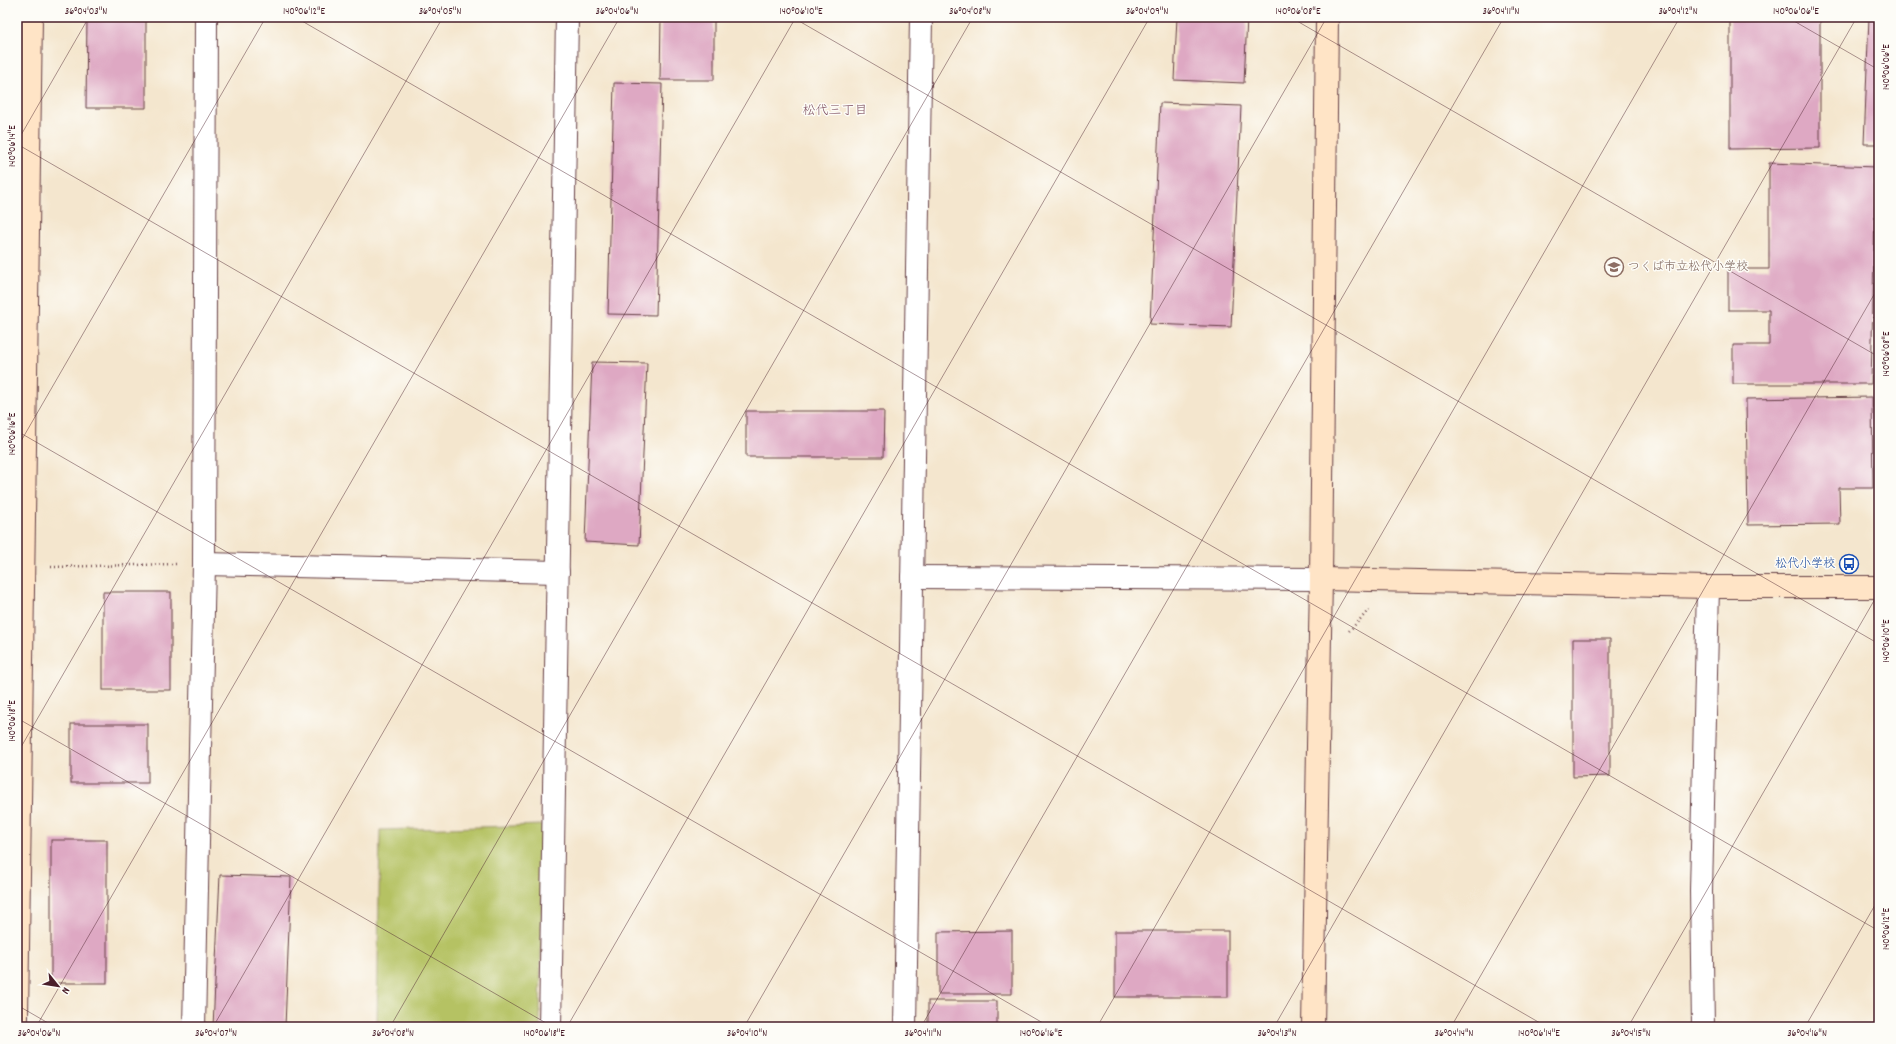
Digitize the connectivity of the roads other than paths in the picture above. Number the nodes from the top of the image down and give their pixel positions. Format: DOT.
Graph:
graph roads {
  1 [pos="31,17"];
  2 [pos="206,17"];
  3 [pos="567,17"];
  4 [pos="921,17"];
  5 [pos="1327,17"];
  6 [pos="204,564"];
  7 [pos="558,572"];
  8 [pos="912,576"];
  9 [pos="1321,579"];
  10 [pos="1879,586"];
  11 [pos="1708,587"];
  12 [pos="17,1018"];
  13 [pos="194,1027"];
  14 [pos="550,1027"];
  15 [pos="905,1027"];
  16 [pos="1313,1027"];
  17 [pos="1703,1027"];
  1 -- 12 [label="street"];
  2 -- 6 [label="street"];
  3 -- 7 [label="street"];
  4 -- 8 [label="street"];
  5 -- 9 [label="street"];
  6 -- 7 [label="street"];
  6 -- 13 [label="street"];
  7 -- 14 [label="street"];
  8 -- 9 [label="street"];
  8 -- 15 [label="street"];
  9 -- 11 [label="street"];
  9 -- 16 [label="street"];
  10 -- 11 [label="street"];
  11 -- 17 [label="street"];
}
